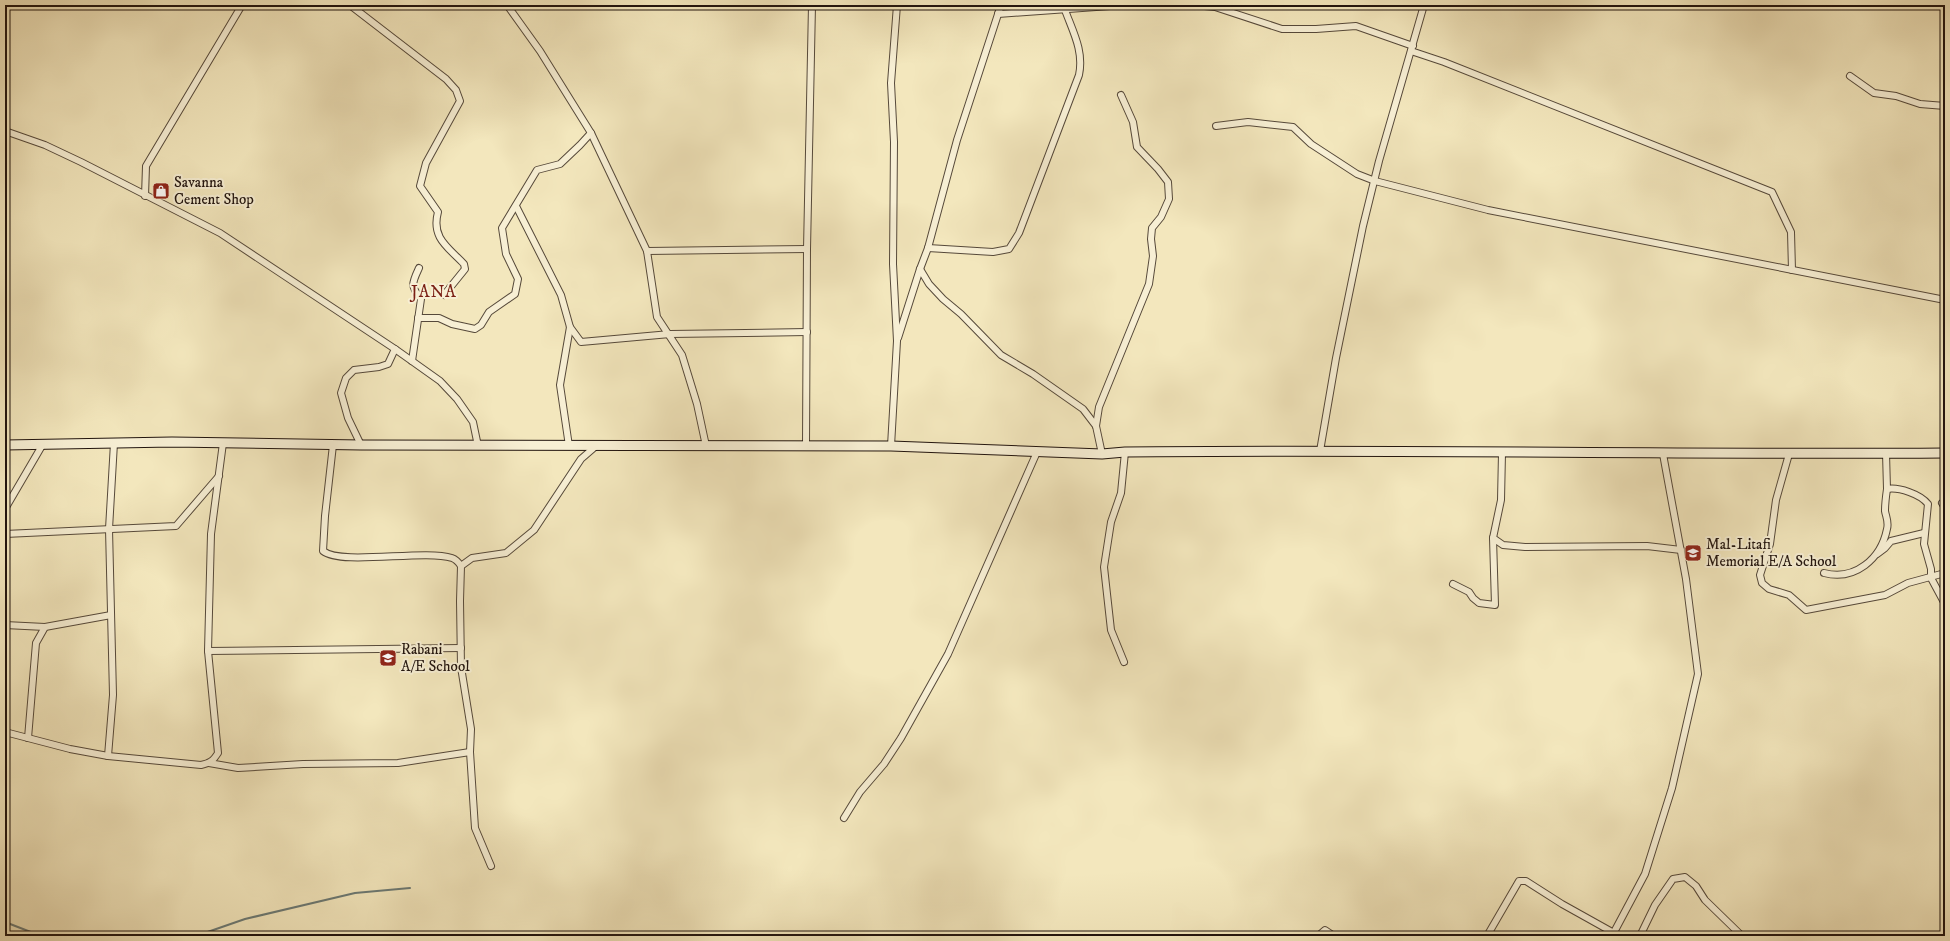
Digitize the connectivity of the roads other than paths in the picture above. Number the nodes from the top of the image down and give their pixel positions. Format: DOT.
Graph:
graph roads {
  1 [pos="242,5"];
  2 [pos="350,5"];
  3 [pos="507,5"];
  4 [pos="812,5"];
  5 [pos="897,5"];
  6 [pos="1001,5"];
  7 [pos="1124,5"];
  8 [pos="1194,5"];
  9 [pos="1424,5"];
  10 [pos="1065,10"];
  11 [pos="998,14"];
  12 [pos="1412,48"];
  13 [pos="1850,76"];
  14 [pos="1122,95"];
  15 [pos="1945,106"];
  16 [pos="1216,126"];
  17 [pos="5,131"];
  18 [pos="591,132"];
  19 [pos="1375,181"];
  20 [pos="145,196"];
  21 [pos="516,206"];
  22 [pos="928,248"];
  23 [pos="807,249"];
  24 [pos="647,251"];
  25 [pos="419,268"];
  26 [pos="920,269"];
  27 [pos="1792,270"];
  28 [pos="444,295"];
  29 [pos="1945,300"];
  30 [pos="418,318"];
  31 [pos="570,327"];
  32 [pos="807,332"];
  33 [pos="670,334"];
  34 [pos="897,341"];
  35 [pos="395,349"];
  36 [pos="412,361"];
  37 [pos="1096,426"];
  38 [pos="114,443"];
  39 [pos="223,443"];
  40 [pos="43,444"];
  41 [pos="5,445"];
  42 [pos="333,445"];
  43 [pos="361,445"];
  44 [pos="478,446"];
  45 [pos="569,446"];
  46 [pos="596,446"];
  47 [pos="706,446"];
  48 [pos="806,446"];
  49 [pos="891,446"];
  50 [pos="1320,451"];
  51 [pos="1037,452"];
  52 [pos="1125,452"];
  53 [pos="1945,452"];
  54 [pos="1502,453"];
  55 [pos="1886,453"];
  56 [pos="1102,454"];
  57 [pos="1663,454"];
  58 [pos="1789,454"];
  59 [pos="219,476"];
  60 [pos="1887,489"];
  61 [pos="5,509"];
  62 [pos="109,529"];
  63 [pos="1924,533"];
  64 [pos="5,534"];
  65 [pos="1493,538"];
  66 [pos="1681,550"];
  67 [pos="1877,554"];
  68 [pos="462,566"];
  69 [pos="1824,573"];
  70 [pos="1945,573"];
  71 [pos="1931,578"];
  72 [pos="1453,584"];
  73 [pos="1945,604"];
  74 [pos="111,616"];
  75 [pos="5,625"];
  76 [pos="45,627"];
  77 [pos="461,648"];
  78 [pos="208,650"];
  79 [pos="1124,662"];
  80 [pos="5,732"];
  81 [pos="28,738"];
  82 [pos="470,752"];
  83 [pos="108,756"];
  84 [pos="209,763"];
  85 [pos="844,818"];
  86 [pos="490,866"];
  87 [pos="1613,934"];
  88 [pos="1318,936"];
  89 [pos="1334,936"];
  90 [pos="1487,936"];
  91 [pos="1640,936"];
  92 [pos="1742,936"];
  1 -- 20 [label="street"];
  2 -- 28 [label="street"];
  3 -- 18 [label="street"];
  4 -- 23 [label="street"];
  5 -- 34 [label="street"];
  6 -- 11 [label="street"];
  7 -- 10 [label="street"];
  8 -- 12 [label="street"];
  9 -- 12 [label="street"];
  10 -- 11 [label="street"];
  10 -- 22 [label="street"];
  11 -- 22 [label="street"];
  12 -- 19 [label="street"];
  12 -- 27 [label="street"];
  13 -- 15 [label="street"];
  14 -- 37 [label="street"];
  16 -- 19 [label="street"];
  17 -- 20 [label="street"];
  18 -- 21 [label="street"];
  18 -- 24 [label="street"];
  19 -- 27 [label="street"];
  19 -- 50 [label="street"];
  20 -- 35 [label="street"];
  21 -- 30 [label="street"];
  21 -- 31 [label="street"];
  22 -- 26 [label="street"];
  23 -- 24 [label="street"];
  23 -- 32 [label="street"];
  24 -- 33 [label="street"];
  25 -- 30 [label="street"];
  26 -- 34 [label="street"];
  26 -- 37 [label="street"];
  27 -- 29 [label="street"];
  30 -- 36 [label="street"];
  31 -- 33 [label="street"];
  31 -- 45 [label="street"];
  32 -- 33 [label="street"];
  32 -- 48 [label="street"];
  33 -- 47 [label="street"];
  34 -- 49 [label="street"];
  35 -- 36 [label="street"];
  35 -- 43 [label="street"];
  36 -- 44 [label="street"];
  37 -- 56 [label="street"];
  38 -- 39 [label="main road"];
  38 -- 40 [label="main road"];
  38 -- 62 [label="street"];
  39 -- 42 [label="main road"];
  39 -- 59 [label="street"];
  40 -- 41 [label="main road"];
  40 -- 61 [label="street"];
  42 -- 43 [label="main road"];
  42 -- 68 [label="street"];
  43 -- 44 [label="main road"];
  44 -- 45 [label="main road"];
  45 -- 46 [label="main road"];
  46 -- 47 [label="main road"];
  46 -- 68 [label="street"];
  47 -- 48 [label="main road"];
  48 -- 49 [label="main road"];
  49 -- 51 [label="main road"];
  50 -- 52 [label="main road"];
  50 -- 54 [label="main road"];
  51 -- 56 [label="main road"];
  51 -- 85 [label="street"];
  52 -- 56 [label="main road"];
  52 -- 79 [label="street"];
  53 -- 55 [label="main road"];
  54 -- 57 [label="main road"];
  54 -- 65 [label="street"];
  55 -- 58 [label="main road"];
  55 -- 60 [label="street"];
  57 -- 58 [label="main road"];
  57 -- 66 [label="street"];
  58 -- 71 [label="street"];
  59 -- 62 [label="street"];
  59 -- 78 [label="street"];
  60 -- 63 [label="street"];
  60 -- 67 [label="street"];
  62 -- 64 [label="street"];
  62 -- 74 [label="street"];
  63 -- 67 [label="street"];
  63 -- 71 [label="street"];
  65 -- 66 [label="street"];
  65 -- 72 [label="street"];
  66 -- 87 [label="street"];
  67 -- 69 [label="street"];
  68 -- 77 [label="street"];
  70 -- 71 [label="street"];
  71 -- 73 [label="street"];
  74 -- 76 [label="street"];
  74 -- 83 [label="street"];
  75 -- 76 [label="street"];
  76 -- 81 [label="street"];
  77 -- 78 [label="street"];
  77 -- 82 [label="street"];
  78 -- 84 [label="street"];
  80 -- 81 [label="street"];
  81 -- 83 [label="street"];
  82 -- 84 [label="street"];
  82 -- 86 [label="street"];
  83 -- 84 [label="street"];
  87 -- 90 [label="street"];
  88 -- 89 [label="street"];
  91 -- 92 [label="street"];
}
